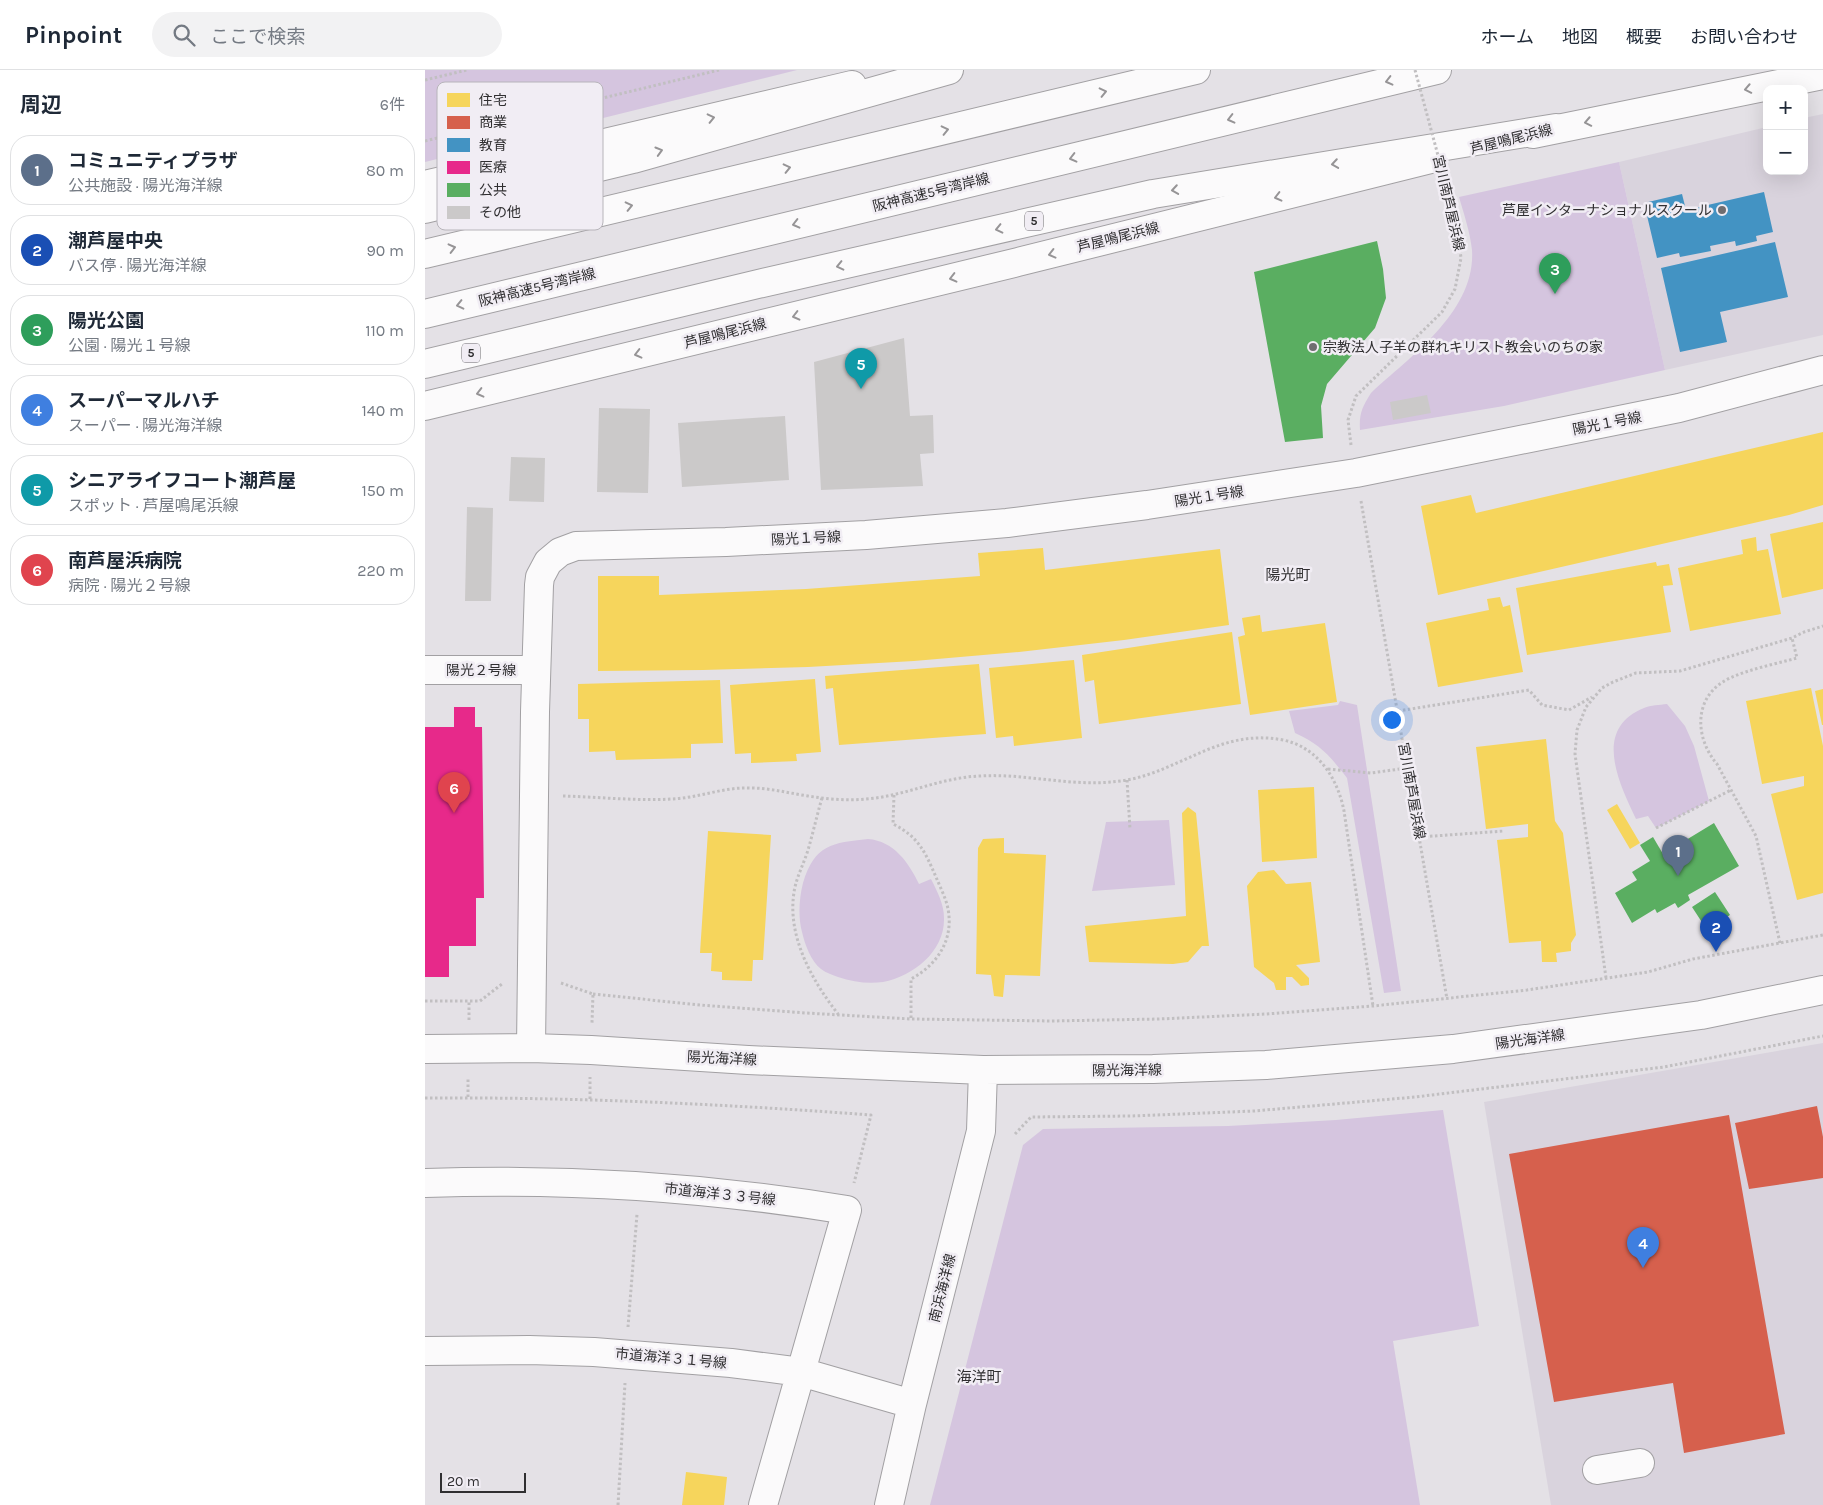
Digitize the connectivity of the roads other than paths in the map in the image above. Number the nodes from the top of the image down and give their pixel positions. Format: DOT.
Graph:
graph roads {
  1 [pos="914,70"];
  2 [pos="949,70"];
  3 [pos="1196,70"];
  4 [pos="1437,70"];
  5 [pos="1820,75"];
  6 [pos="1556,128"];
  7 [pos="603,143"];
  8 [pos="603,166"];
  9 [pos="603,212"];
  10 [pos="526,230"];
  11 [pos="425,254"];
  12 [pos="425,314"];
  13 [pos="425,364"];
  14 [pos="1823,370"];
  15 [pos="425,406"];
  16 [pos="425,670"];
  17 [pos="536,670"];
  18 [pos="1823,990"];
  19 [pos="531,1048"];
  20 [pos="425,1049"];
  21 [pos="983,1070"];
  22 [pos="425,1183"];
  23 [pos="425,1351"];
  24 [pos="801,1372"];
  25 [pos="912,1404"];
  26 [pos="1641,1463"];
  27 [pos="1597,1470"];
  28 [pos="763,1505"];
  29 [pos="889,1505"];
  7 -- 1 [label="main road, one-way"];
  8 -- 2 [label="main road, one-way"];
  9 -- 3 [label="main road, one-way"];
  4 -- 12 [label="main road, 阪神高速5号湾岸線, one-way"];
  5 -- 6 [label="main road, 芦屋鳴尾浜線, one-way"];
  6 -- 13 [label="main road, 5, one-way"];
  6 -- 15 [label="main road, 芦屋鳴尾浜線, one-way"];
  11 -- 10 [label="main road, one-way"];
  14 -- 17 [label="main road, 陽光１号線"];
  16 -- 17 [label="main road, 陽光２号線"];
  17 -- 19 [label="main road, 陽光１号線"];
  18 -- 21 [label="main road, 陽光海洋線"];
  19 -- 20 [label="main road, 陽光海洋線"];
  19 -- 21 [label="main road, 陽光海洋線"];
  21 -- 25 [label="main road, 南浜海洋線"];
  22 -- 24 [label="main road, 市道海洋３３号線"];
  23 -- 24 [label="main road, 市道海洋３１号線"];
  24 -- 25 [label="main road, 市道海洋３１号線"];
  24 -- 28 [label="main road"];
  25 -- 29 [label="main road, 南浜海洋線"];
  26 -- 27 [label="main road"];
}
